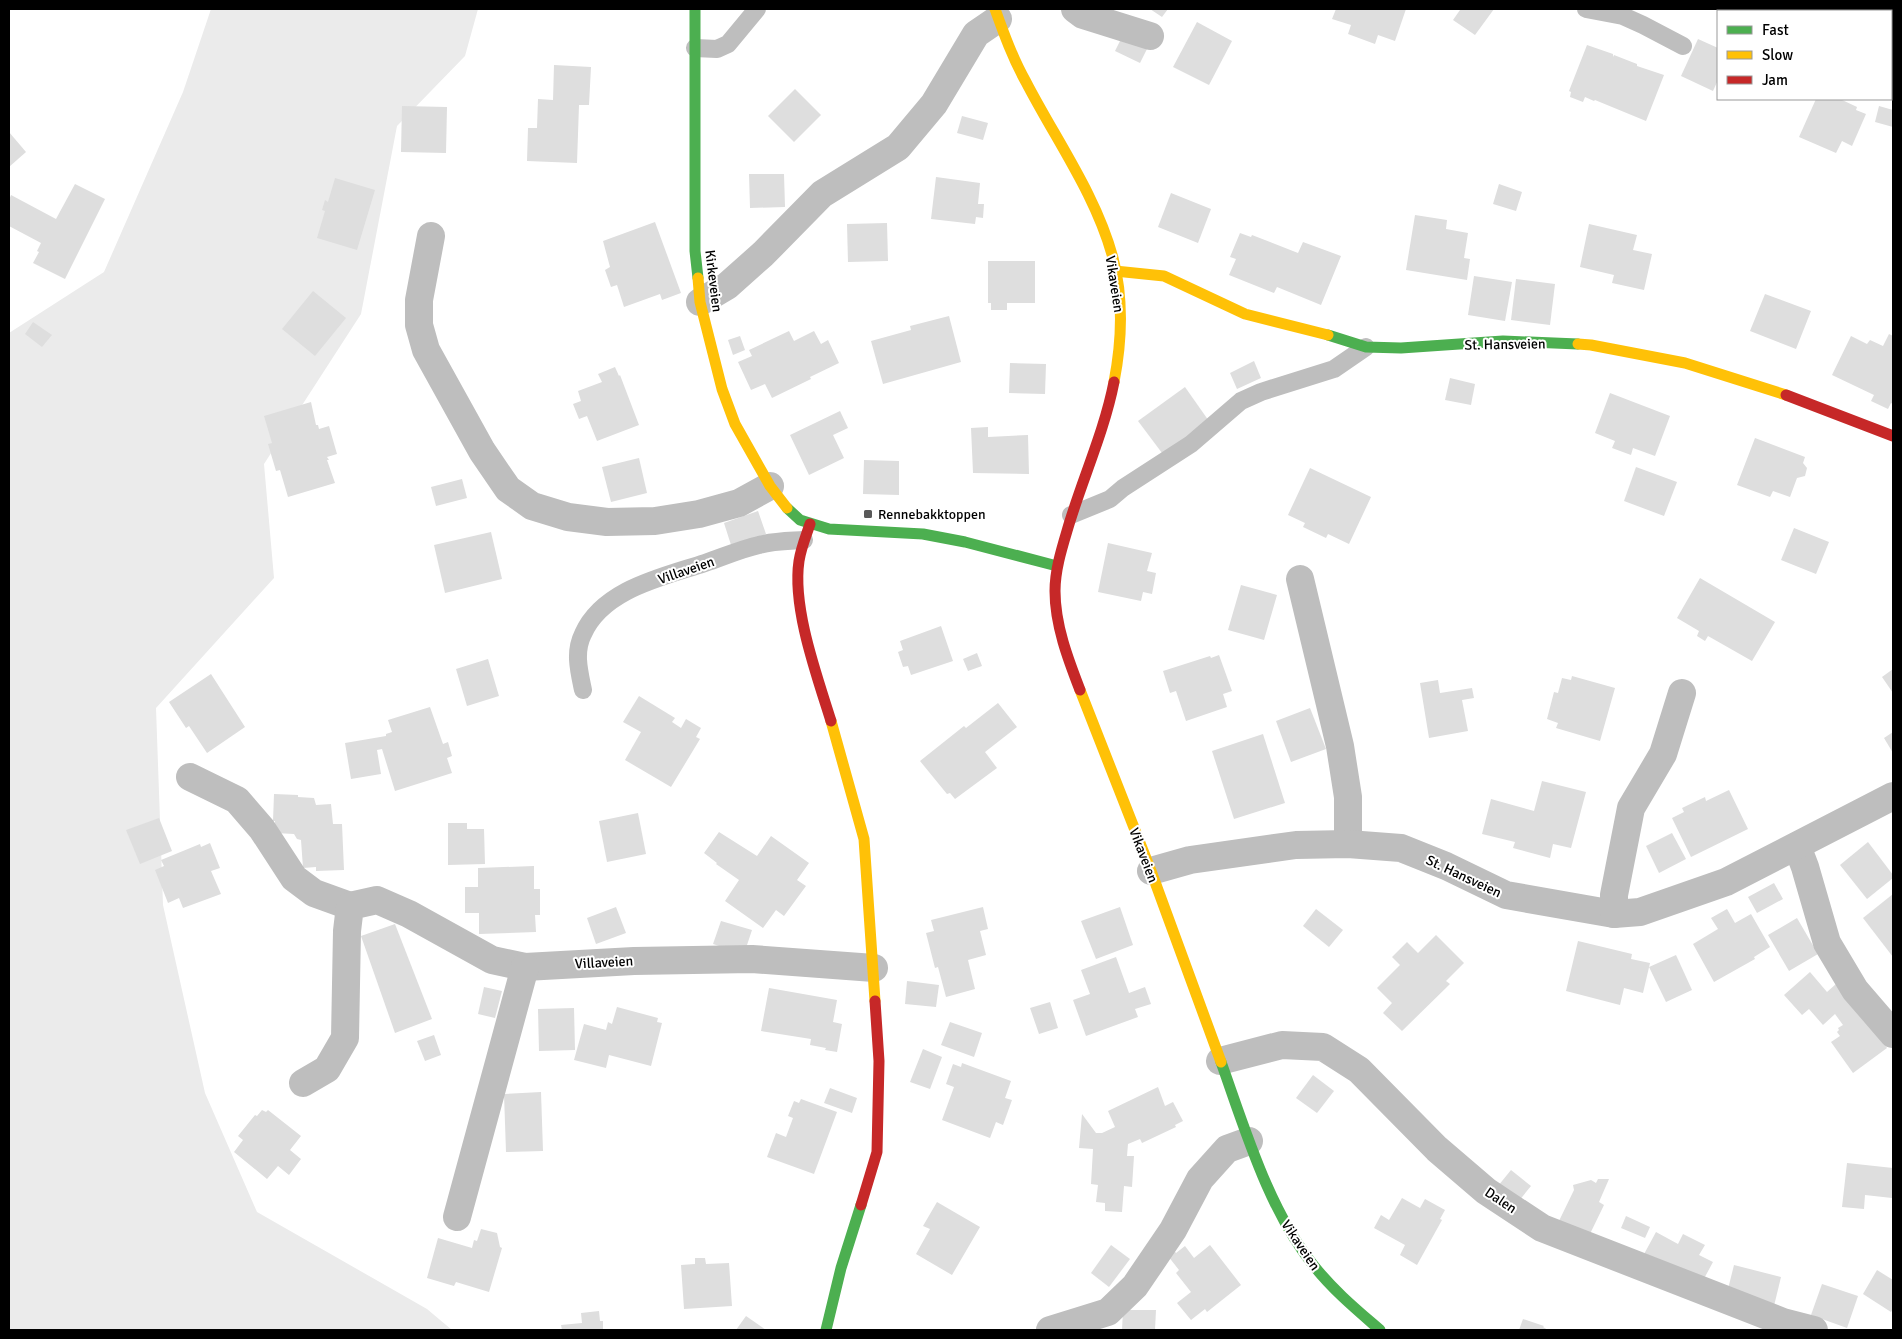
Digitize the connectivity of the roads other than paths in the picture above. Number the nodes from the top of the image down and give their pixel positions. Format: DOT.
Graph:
graph roads {
  1 [pos="695,9"];
  2 [pos="758,9"];
  3 [pos="1075,9"];
  4 [pos="1586,9"];
  5 [pos="997,14"];
  6 [pos="1150,36"];
  7 [pos="1683,46"];
  8 [pos="695,48"];
  9 [pos="431,236"];
  10 [pos="1115,271"];
  11 [pos="700,302"];
  12 [pos="1366,347"];
  13 [pos="1893,436"];
  14 [pos="770,486"];
  15 [pos="1071,515"];
  16 [pos="807,532"];
  17 [pos="1057,566"];
  18 [pos="1300,579"];
  19 [pos="583,690"];
  20 [pos="1682,692"];
  21 [pos="190,777"];
  22 [pos="1893,796"];
  23 [pos="1348,844"];
  24 [pos="1797,846"];
  25 [pos="1151,871"];
  26 [pos="350,906"];
  27 [pos="1614,914"];
  28 [pos="525,967"];
  29 [pos="874,968"];
  30 [pos="1893,1034"];
  31 [pos="1220,1061"];
  32 [pos="303,1083"];
  33 [pos="1250,1141"];
  34 [pos="457,1217"];
  35 [pos="826,1330"];
  36 [pos="1050,1330"];
  37 [pos="1380,1330"];
  38 [pos="1814,1330"];
  1 -- 8 [label="main road, Kirkeveien"];
  2 -- 8 [label="lane"];
  3 -- 6 [label="street"];
  4 -- 7 [label="lane"];
  5 -- 10 [label="main road, Vikaveien"];
  5 -- 11 [label="street, Vikaveien"];
  8 -- 11 [label="main road, Kirkeveien"];
  9 -- 14 [label="street"];
  10 -- 12 [label="main road, St. Hansveien"];
  10 -- 15 [label="main road, Vikaveien"];
  11 -- 14 [label="main road, Kirkeveien"];
  12 -- 13 [label="main road, St. Hansveien"];
  12 -- 15 [label="lane"];
  14 -- 16 [label="main road, Kirkeveien"];
  15 -- 17 [label="main road, Vikaveien"];
  16 -- 17 [label="main road"];
  16 -- 19 [label="lane, Villaveien"];
  16 -- 29 [label="main road"];
  17 -- 25 [label="main road, Vikaveien"];
  18 -- 23 [label="street"];
  20 -- 27 [label="street"];
  21 -- 26 [label="street"];
  22 -- 24 [label="street, St. Hansveien"];
  23 -- 25 [label="street, St. Hansveien"];
  23 -- 27 [label="street, St. Hansveien"];
  24 -- 27 [label="street, St. Hansveien"];
  24 -- 30 [label="street"];
  25 -- 31 [label="main road, Vikaveien"];
  26 -- 28 [label="street, Villaveien"];
  26 -- 32 [label="street"];
  28 -- 29 [label="street, Villaveien"];
  28 -- 34 [label="street"];
  29 -- 35 [label="main road"];
  31 -- 33 [label="main road, Vikaveien"];
  31 -- 38 [label="street, Dalen"];
  33 -- 36 [label="street"];
  33 -- 37 [label="main road, Vikaveien"];
}
